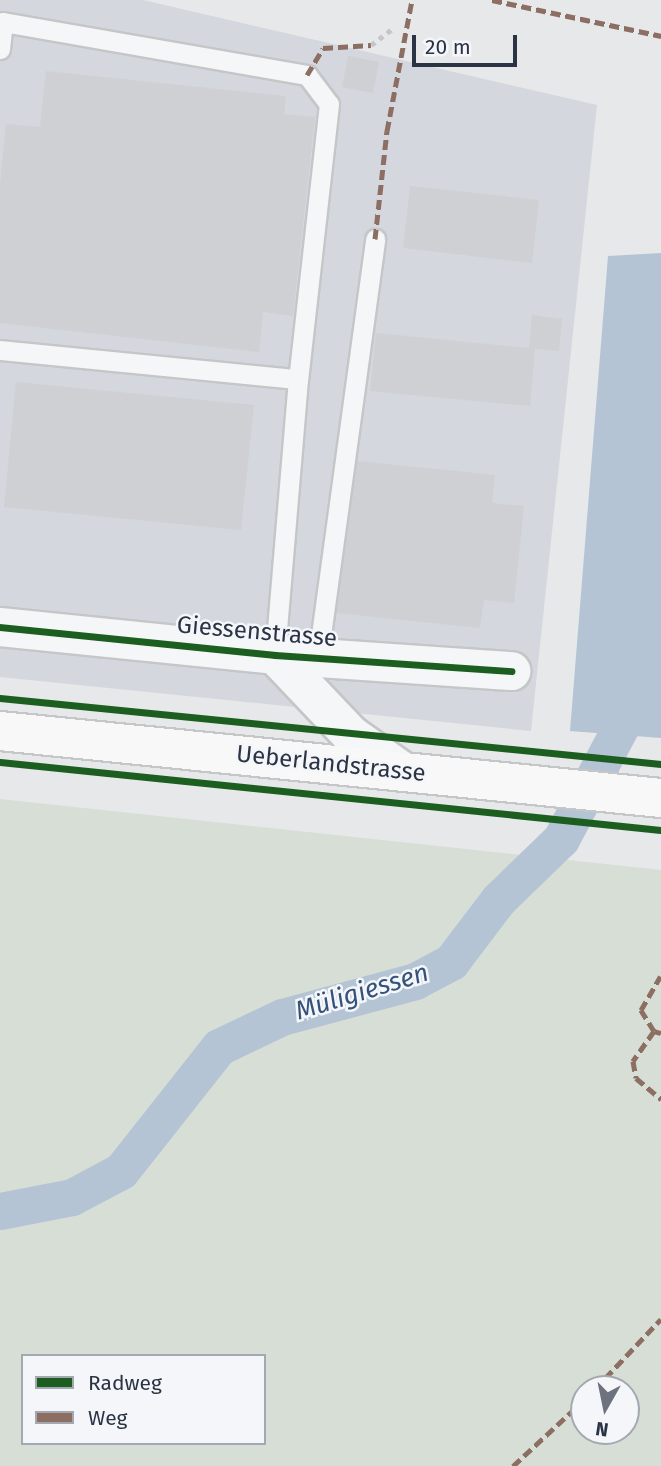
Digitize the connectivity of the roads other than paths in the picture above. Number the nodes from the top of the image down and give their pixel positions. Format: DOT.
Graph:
graph roads {
  1 [pos="0,49"];
  2 [pos="375,239"];
  3 [pos="0,350"];
  4 [pos="298,379"];
  5 [pos="0,627"];
  6 [pos="275,655"];
  7 [pos="317,657"];
  8 [pos="510,671"];
  9 [pos="0,731"];
  10 [pos="402,771"];
  11 [pos="661,798"];
  1 -- 4 [label="lane"];
  2 -- 7 [label="lane"];
  3 -- 4 [label="lane"];
  4 -- 6 [label="lane"];
  5 -- 6 [label="street, Giessenstrasse"];
  6 -- 7 [label="street, Giessenstrasse"];
  6 -- 10 [label="street, Giessenstrasse"];
  7 -- 8 [label="street, Giessenstrasse"];
  9 -- 10 [label="main road, Ueberlandstrasse"];
  10 -- 11 [label="main road, Ueberlandstrasse"];
}
